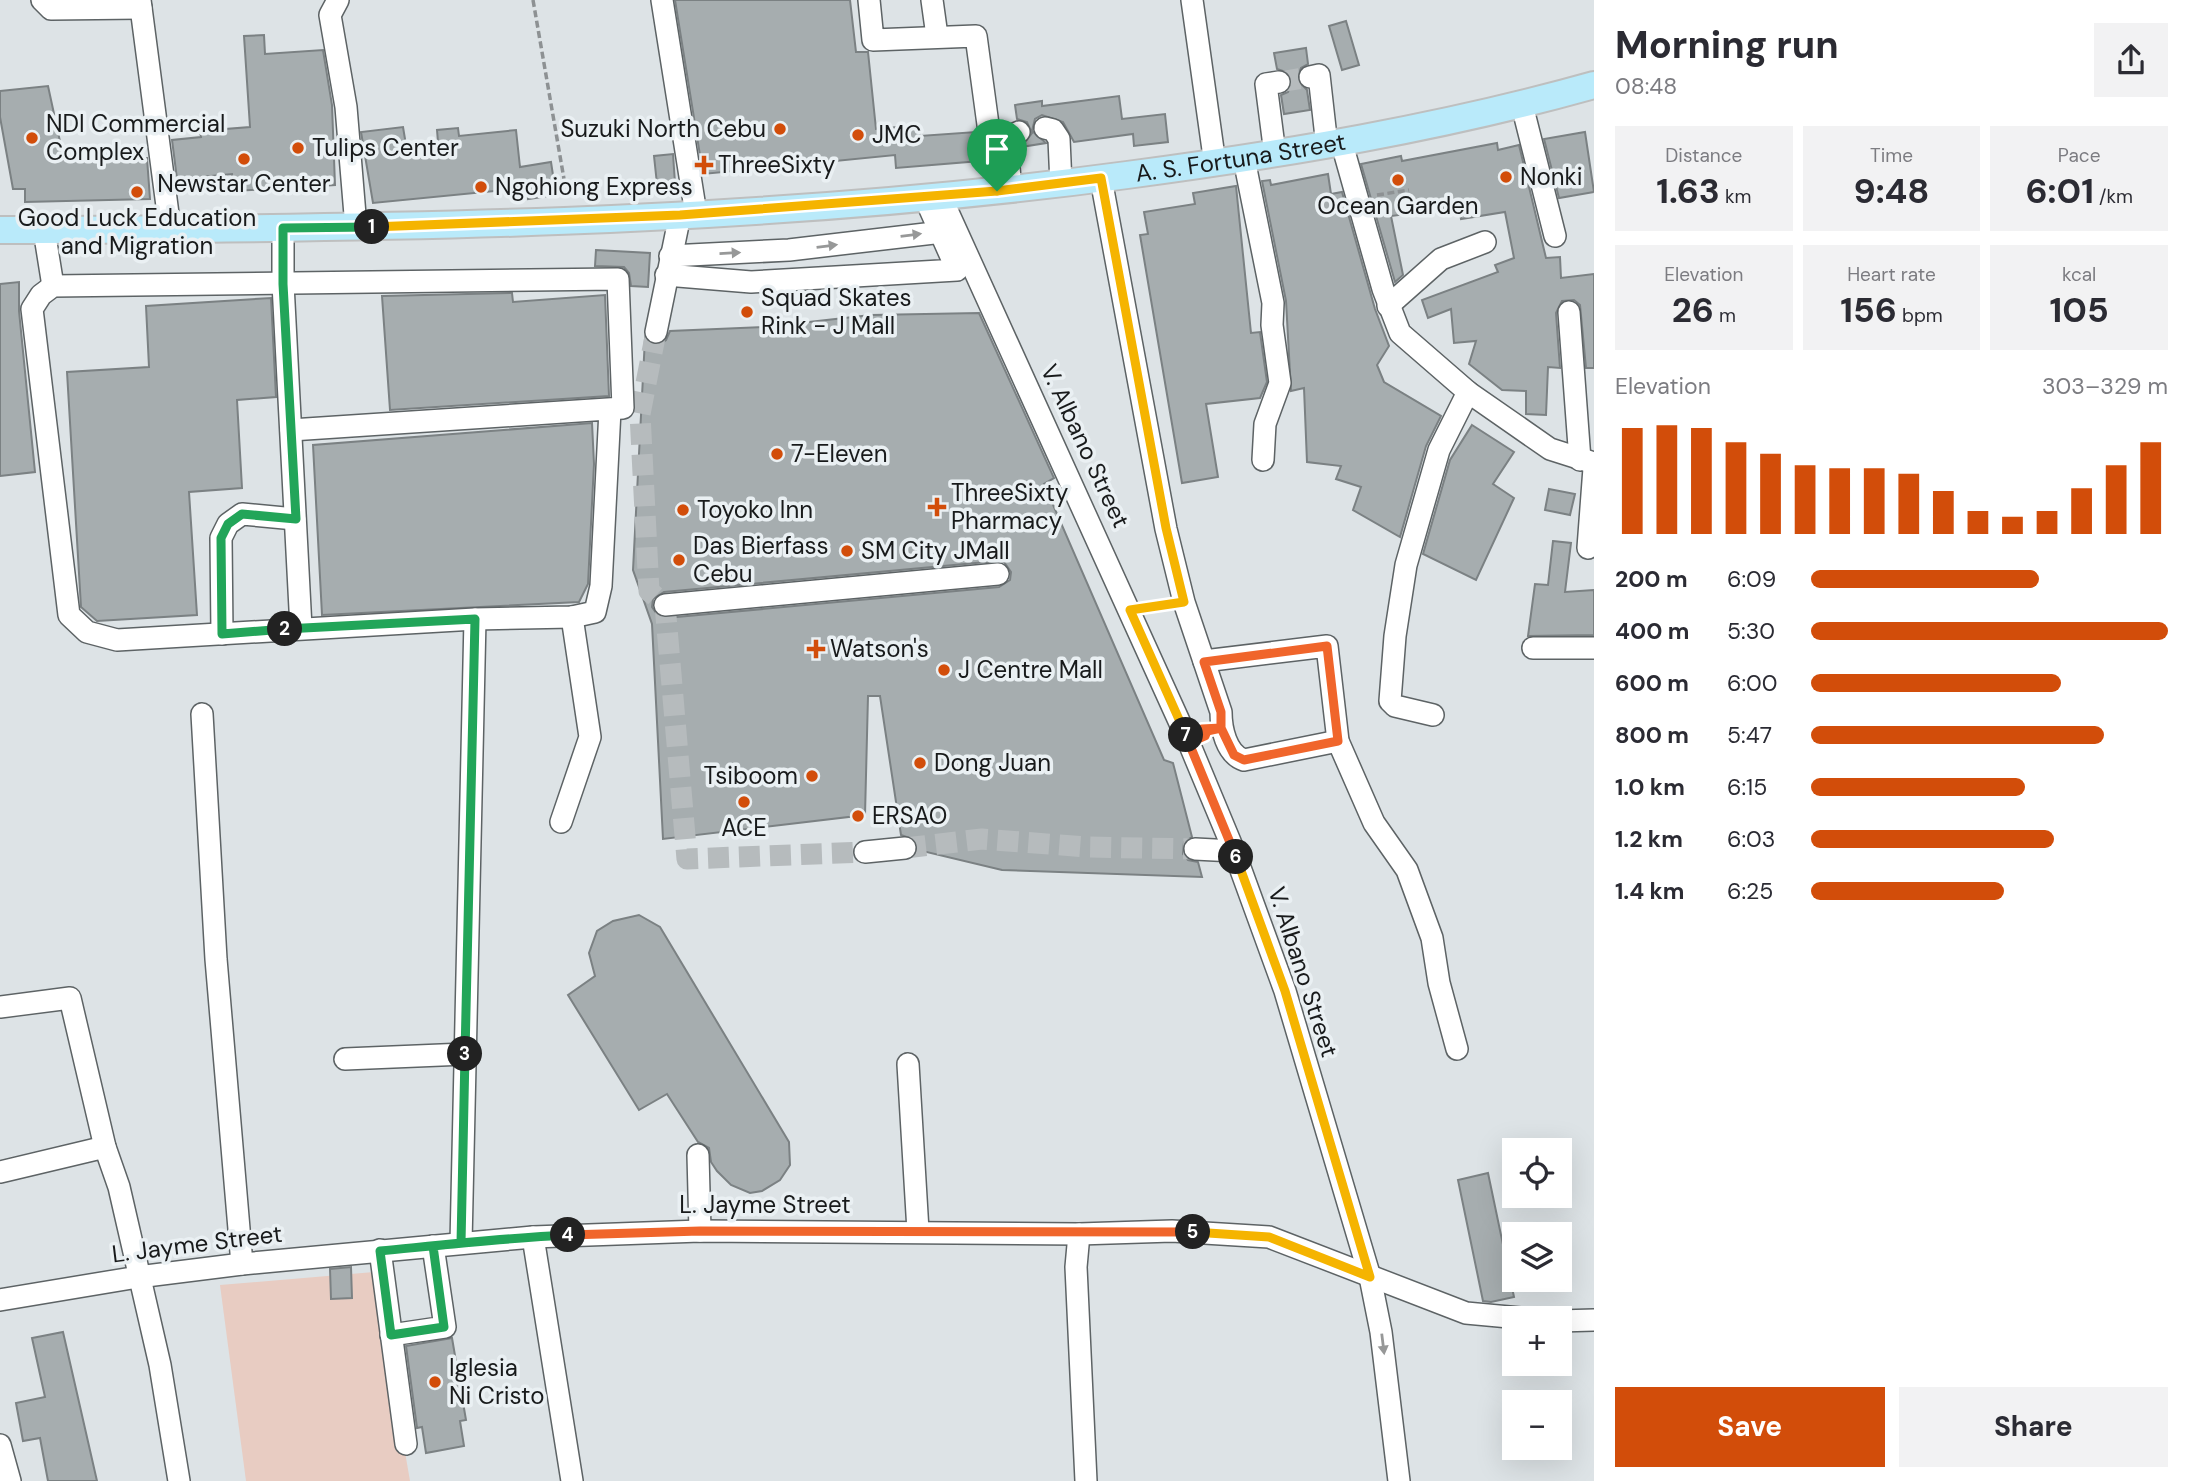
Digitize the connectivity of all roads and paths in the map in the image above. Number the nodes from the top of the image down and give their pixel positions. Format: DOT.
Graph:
graph roads {
  1 [pos="42,0"];
  2 [pos="338,0"];
  3 [pos="533,0"];
  4 [pos="662,0"];
  5 [pos="869,0"];
  6 [pos="932,0"];
  7 [pos="1192,0"];
  8 [pos="140,4"];
  9 [pos="937,36"];
  10 [pos="1310,77"];
  11 [pos="1279,82"];
  12 [pos="1594,85"];
  13 [pos="1522,105"];
  14 [pos="1045,128"];
  15 [pos="1019,132"];
  16 [pos="1335,145"];
  17 [pos="1275,154"];
  18 [pos="1244,159"];
  19 [pos="1216,163"];
  20 [pos="1101,178"];
  21 [pos="564,179"];
  22 [pos="1061,184"];
  23 [pos="1409,190"];
  24 [pos="1004,191"];
  25 [pos="933,197"];
  26 [pos="1357,198"];
  27 [pos="688,214"];
  28 [pos="356,227"];
  29 [pos="283,228"];
  30 [pos="170,229"];
  31 [pos="0,230"];
  32 [pos="44,230"];
  33 [pos="949,231"];
  34 [pos="1555,236"];
  35 [pos="1485,242"];
  36 [pos="668,265"];
  37 [pos="283,284"];
  38 [pos="54,286"];
  39 [pos="1388,306"];
  40 [pos="1569,312"];
  41 [pos="656,332"];
  42 [pos="1468,392"];
  43 [pos="610,410"];
  44 [pos="291,430"];
  45 [pos="1264,460"];
  46 [pos="1589,464"];
  47 [pos="296,519"];
  48 [pos="1588,548"];
  49 [pos="998,574"];
  50 [pos="1184,602"];
  51 [pos="665,605"];
  52 [pos="1130,610"];
  53 [pos="572,617"];
  54 [pos="475,619"];
  55 [pos="302,628"];
  56 [pos="222,634"];
  57 [pos="1533,648"];
  58 [pos="1594,648"];
  59 [pos="1204,662"];
  60 [pos="202,713"];
  61 [pos="1433,715"];
  62 [pos="1214,729"];
  63 [pos="1188,740"];
  64 [pos="1338,741"];
  65 [pos="561,822"];
  66 [pos="905,848"];
  67 [pos="1195,849"];
  68 [pos="1234,850"];
  69 [pos="865,852"];
  70 [pos="0,1007"];
  71 [pos="1457,1049"];
  72 [pos="465,1054"];
  73 [pos="345,1059"];
  74 [pos="908,1064"];
  75 [pos="105,1147"];
  76 [pos="698,1155"];
  77 [pos="0,1172"];
  78 [pos="700,1231"];
  79 [pos="918,1231"];
  80 [pos="1079,1234"];
  81 [pos="533,1237"];
  82 [pos="461,1243"];
  83 [pos="433,1246"];
  84 [pos="380,1251"];
  85 [pos="242,1264"];
  86 [pos="138,1277"];
  87 [pos="1370,1277"];
  88 [pos="0,1300"];
  89 [pos="1502,1316"];
  90 [pos="1594,1320"];
  91 [pos="1572,1321"];
  92 [pos="391,1335"];
  93 [pos="406,1444"];
  94 [pos="0,1445"];
  95 [pos="10,1481"];
  96 [pos="179,1481"];
  97 [pos="572,1481"];
  98 [pos="1086,1481"];
  99 [pos="1399,1481"];
  1 -- 8 [label="street"];
  2 -- 28 [label="street"];
  3 -- 21 [label="path"];
  4 -- 27 [label="street"];
  5 -- 9 [label="street"];
  6 -- 9 [label="street"];
  7 -- 19 [label="street"];
  8 -- 30 [label="street"];
  9 -- 24 [label="street"];
  10 -- 16 [label="street"];
  11 -- 17 [label="street"];
  12 -- 13 [label="main road, A. S. Fortuna Street"];
  13 -- 16 [label="main road, A. S. Fortuna Street"];
  13 -- 34 [label="street"];
  14 -- 22 [label="street"];
  15 -- 24 [label="street"];
  16 -- 17 [label="main road, A. S. Fortuna Street"];
  16 -- 26 [label="street"];
  17 -- 18 [label="main road, A. S. Fortuna Street"];
  18 -- 19 [label="main road, A. S. Fortuna Street"];
  18 -- 45 [label="street"];
  19 -- 20 [label="main road, A. S. Fortuna Street"];
  20 -- 22 [label="main road, A. S. Fortuna Street"];
  20 -- 50 [label="street"];
  22 -- 24 [label="main road, A. S. Fortuna Street"];
  23 -- 26 [label="path"];
  24 -- 25 [label="main road, A. S. Fortuna Street"];
  25 -- 27 [label="main road, A. S. Fortuna Street"];
  25 -- 33 [label="street, V. Albano Street"];
  26 -- 39 [label="street"];
  27 -- 28 [label="main road, A. S. Fortuna Street"];
  27 -- 36 [label="street"];
  28 -- 29 [label="main road, A. S. Fortuna Street"];
  29 -- 30 [label="main road, A. S. Fortuna Street"];
  29 -- 37 [label="street"];
  30 -- 32 [label="main road, A. S. Fortuna Street"];
  31 -- 32 [label="main road, A. S. Fortuna Street"];
  32 -- 38 [label="street"];
  36 -- 33 [label="street, one-way"];
  33 -- 36 [label="street"];
  33 -- 52 [label="street, V. Albano Street"];
  35 -- 39 [label="street"];
  36 -- 41 [label="street"];
  37 -- 38 [label="street"];
  37 -- 43 [label="street"];
  37 -- 44 [label="street"];
  38 -- 56 [label="street"];
  39 -- 42 [label="street"];
  40 -- 46 [label="street"];
  42 -- 46 [label="street"];
  42 -- 61 [label="street"];
  43 -- 44 [label="street"];
  43 -- 53 [label="street"];
  44 -- 47 [label="street"];
  46 -- 48 [label="street"];
  47 -- 55 [label="street"];
  47 -- 56 [label="street"];
  49 -- 51 [label="street"];
  50 -- 52 [label="path"];
  50 -- 59 [label="street"];
  52 -- 63 [label="street, V. Albano Street"];
  53 -- 54 [label="street"];
  53 -- 65 [label="street"];
  54 -- 55 [label="street"];
  54 -- 72 [label="street"];
  55 -- 56 [label="street"];
  57 -- 58 [label="street"];
  59 -- 62 [label="street"];
  59 -- 64 [label="street"];
  60 -- 85 [label="street"];
  62 -- 63 [label="street"];
  62 -- 64 [label="street"];
  63 -- 68 [label="street, V. Albano Street"];
  64 -- 71 [label="street"];
  66 -- 69 [label="street"];
  67 -- 68 [label="street"];
  68 -- 87 [label="street, V. Albano Street"];
  70 -- 75 [label="street"];
  72 -- 73 [label="street"];
  72 -- 82 [label="street"];
  74 -- 79 [label="street"];
  75 -- 77 [label="street"];
  75 -- 86 [label="street"];
  76 -- 78 [label="street"];
  78 -- 79 [label="street, L. Jayme Street"];
  78 -- 81 [label="street, L. Jayme Street"];
  79 -- 80 [label="street, L. Jayme Street"];
  80 -- 87 [label="street, L. Jayme Street"];
  80 -- 98 [label="street"];
  81 -- 82 [label="street, L. Jayme Street"];
  81 -- 97 [label="street"];
  82 -- 83 [label="street, L. Jayme Street"];
  83 -- 84 [label="street, L. Jayme Street"];
  83 -- 92 [label="street"];
  84 -- 85 [label="street, L. Jayme Street"];
  84 -- 92 [label="street"];
  85 -- 86 [label="street, L. Jayme Street"];
  86 -- 88 [label="street, L. Jayme Street"];
  86 -- 96 [label="street"];
  87 -- 89 [label="street, L. Jayme Street"];
  87 -- 99 [label="street, V. Albano Street, one-way"];
  90 -- 91 [label="street"];
  92 -- 93 [label="street"];
  94 -- 95 [label="street"];
}
